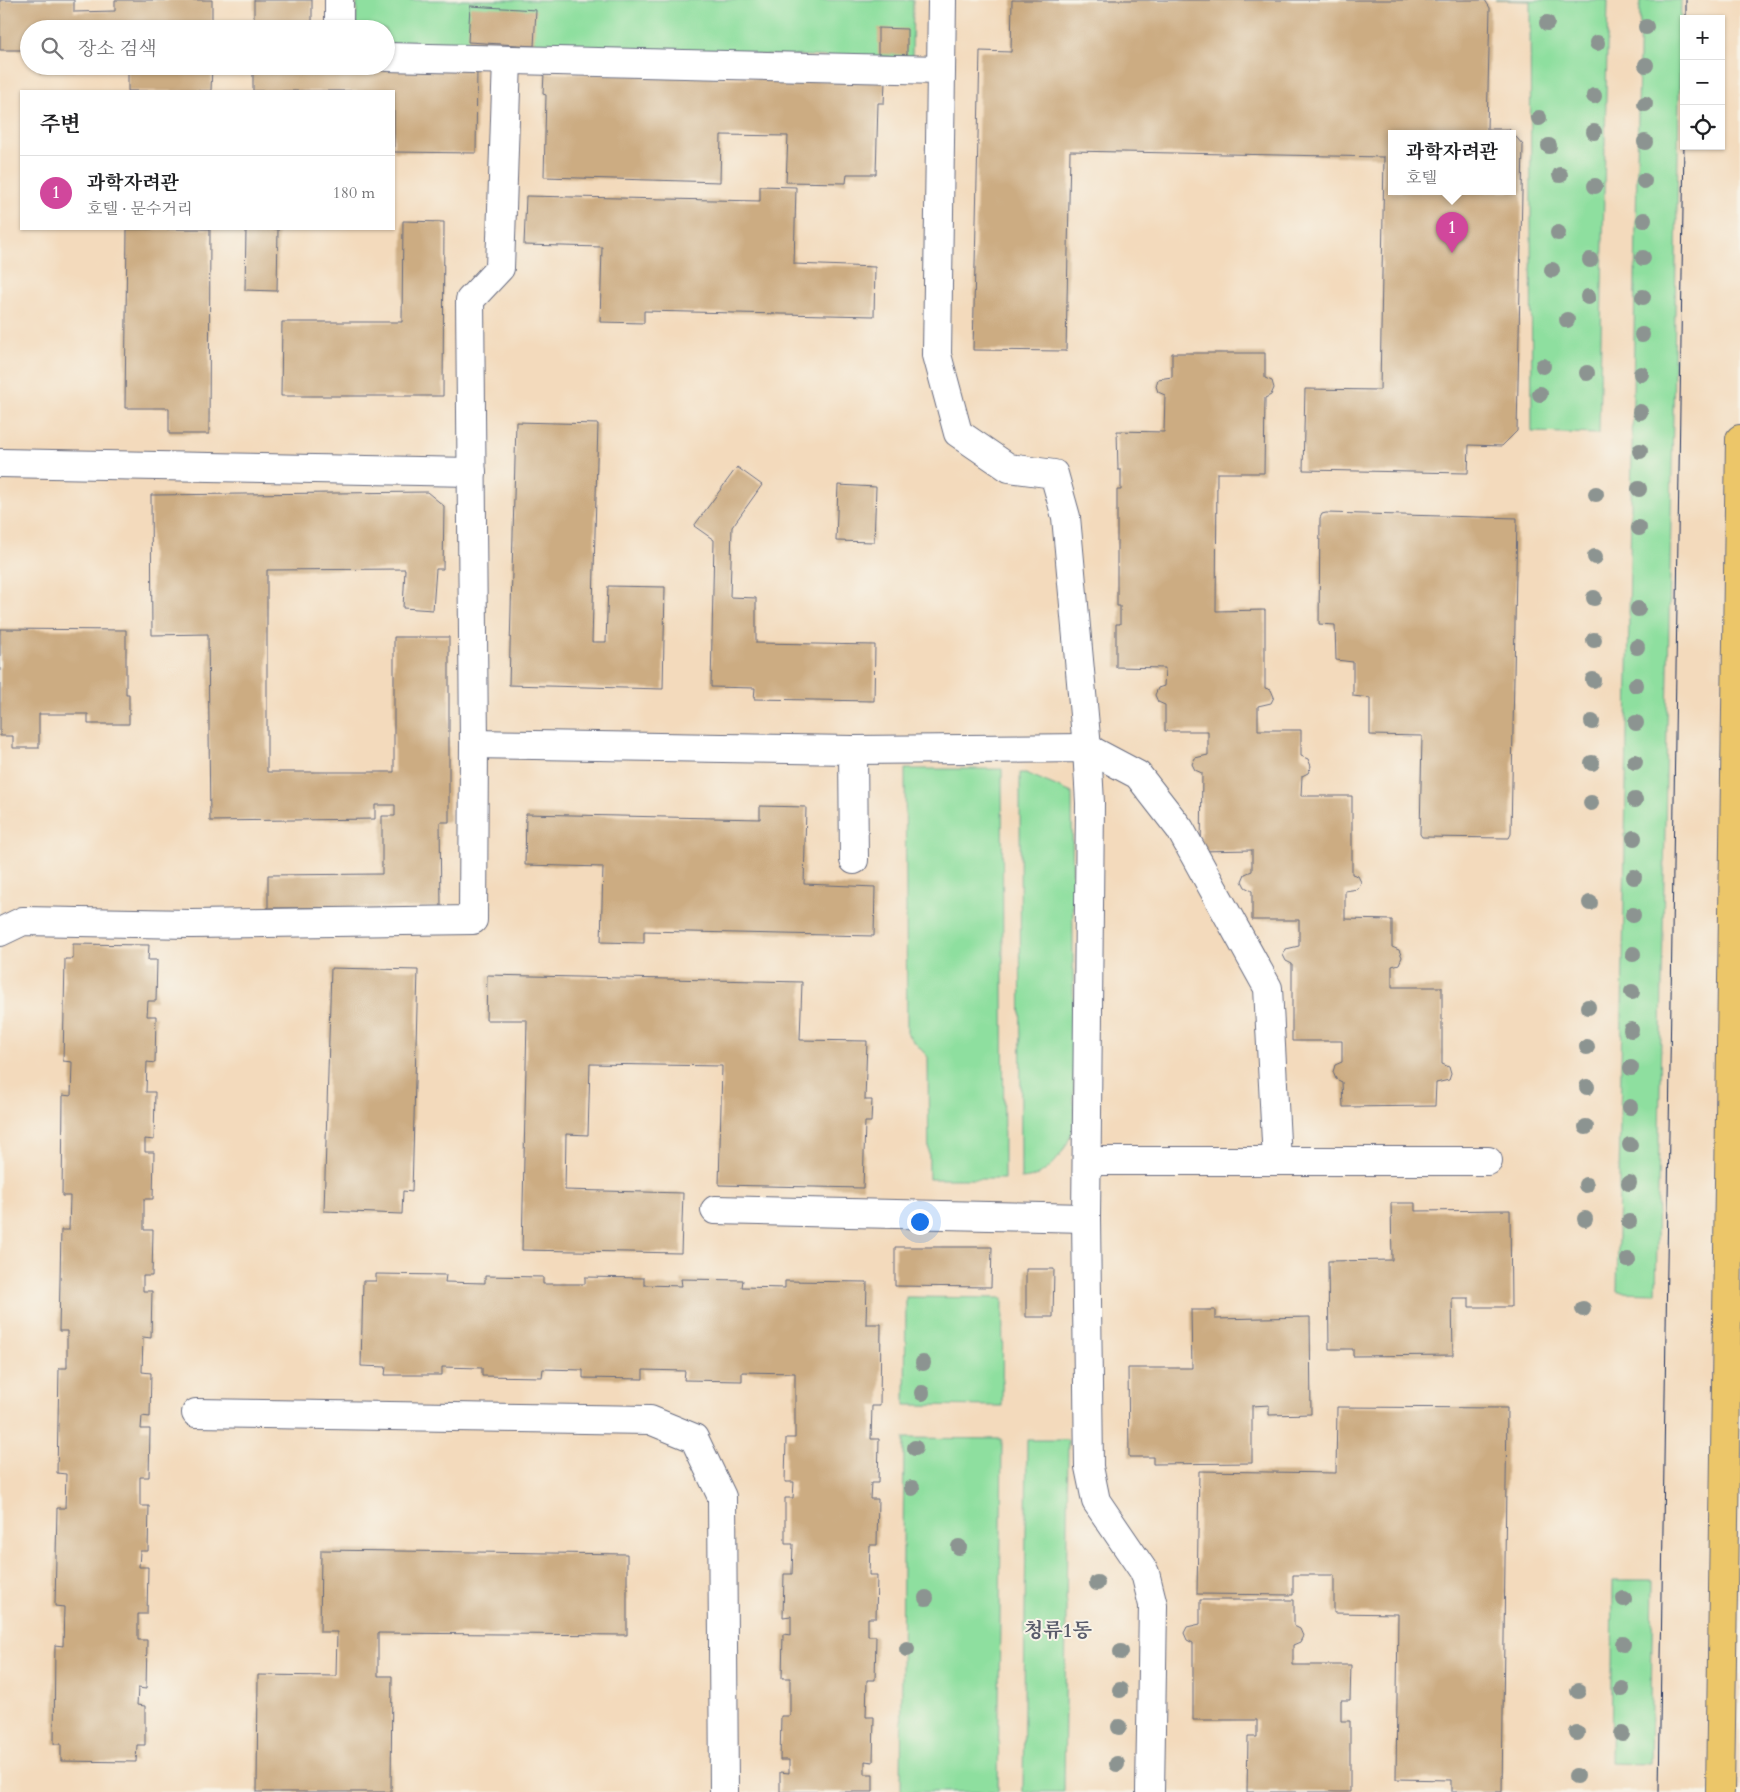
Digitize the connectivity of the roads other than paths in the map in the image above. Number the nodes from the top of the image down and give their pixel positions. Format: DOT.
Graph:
graph roads {
  1 [pos="339,0"];
  2 [pos="942,0"];
  3 [pos="339,20"];
  4 [pos="395,57"];
  5 [pos="507,60"];
  6 [pos="941,70"];
  7 [pos="1740,439"];
  8 [pos="0,463"];
  9 [pos="472,472"];
  10 [pos="474,744"];
  11 [pos="1088,748"];
  12 [pos="853,750"];
  13 [pos="854,860"];
  14 [pos="0,932"];
  15 [pos="1088,1161"];
  16 [pos="1278,1161"];
  17 [pos="1488,1161"];
  18 [pos="715,1210"];
  19 [pos="1086,1218"];
  20 [pos="196,1413"];
  21 [pos="1732,1468"];
  22 [pos="724,1792"];
  23 [pos="1150,1792"];
  24 [pos="1720,1792"];
  1 -- 3 [label="street"];
  2 -- 6 [label="street"];
  4 -- 5 [label="street"];
  5 -- 6 [label="street"];
  5 -- 9 [label="street"];
  6 -- 11 [label="street"];
  7 -- 21 [label="main road"];
  8 -- 9 [label="street"];
  9 -- 10 [label="street"];
  10 -- 12 [label="street"];
  10 -- 14 [label="street"];
  11 -- 12 [label="street"];
  11 -- 15 [label="street"];
  11 -- 16 [label="street"];
  12 -- 13 [label="street"];
  15 -- 16 [label="street"];
  15 -- 19 [label="street"];
  16 -- 17 [label="street"];
  18 -- 19 [label="street"];
  19 -- 23 [label="street"];
  20 -- 22 [label="street"];
  21 -- 24 [label="main road"];
}
